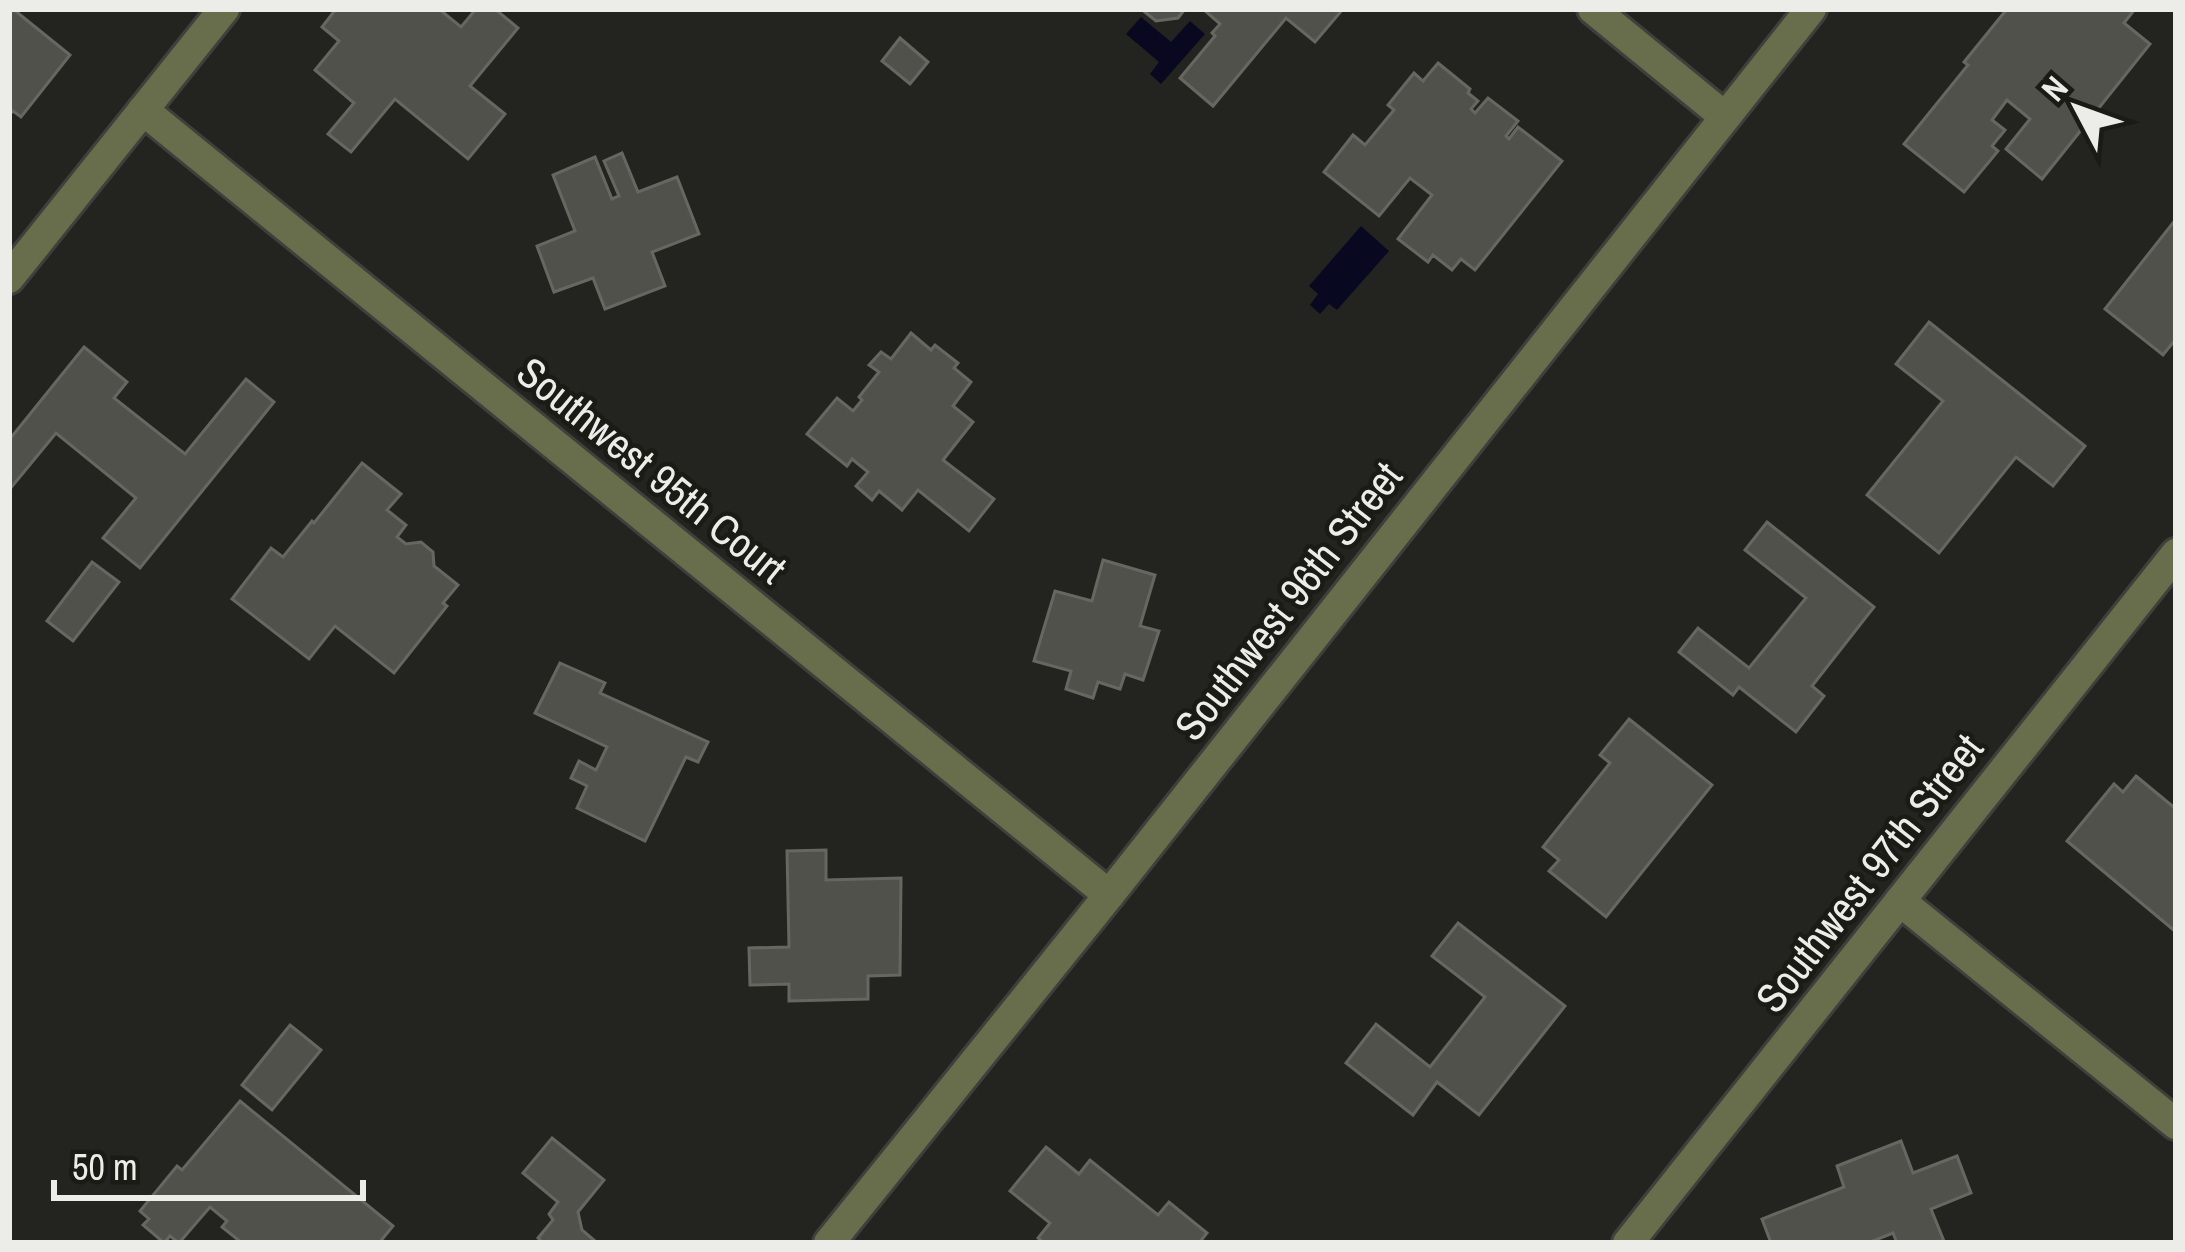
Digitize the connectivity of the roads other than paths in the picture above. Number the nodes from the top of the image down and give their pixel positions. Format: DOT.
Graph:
graph roads {
  1 [pos="224,9"];
  2 [pos="1593,9"];
  3 [pos="1811,9"];
  4 [pos="143,110"];
  5 [pos="1726,117"];
  6 [pos="9,278"];
  7 [pos="2176,554"];
  8 [pos="1109,895"];
  9 [pos="1900,901"];
  10 [pos="2176,1124"];
  11 [pos="829,1243"];
  12 [pos="1628,1243"];
  1 -- 4 [label="street"];
  2 -- 5 [label="street"];
  3 -- 5 [label="street, Southwest 96th Street"];
  4 -- 6 [label="street"];
  4 -- 8 [label="street, Southwest 95th Court"];
  5 -- 8 [label="street, Southwest 96th Street"];
  7 -- 9 [label="street, Southwest 97th Street"];
  8 -- 11 [label="street, Southwest 96th Street"];
  9 -- 10 [label="street"];
  9 -- 12 [label="street, Southwest 97th Street"];
}
